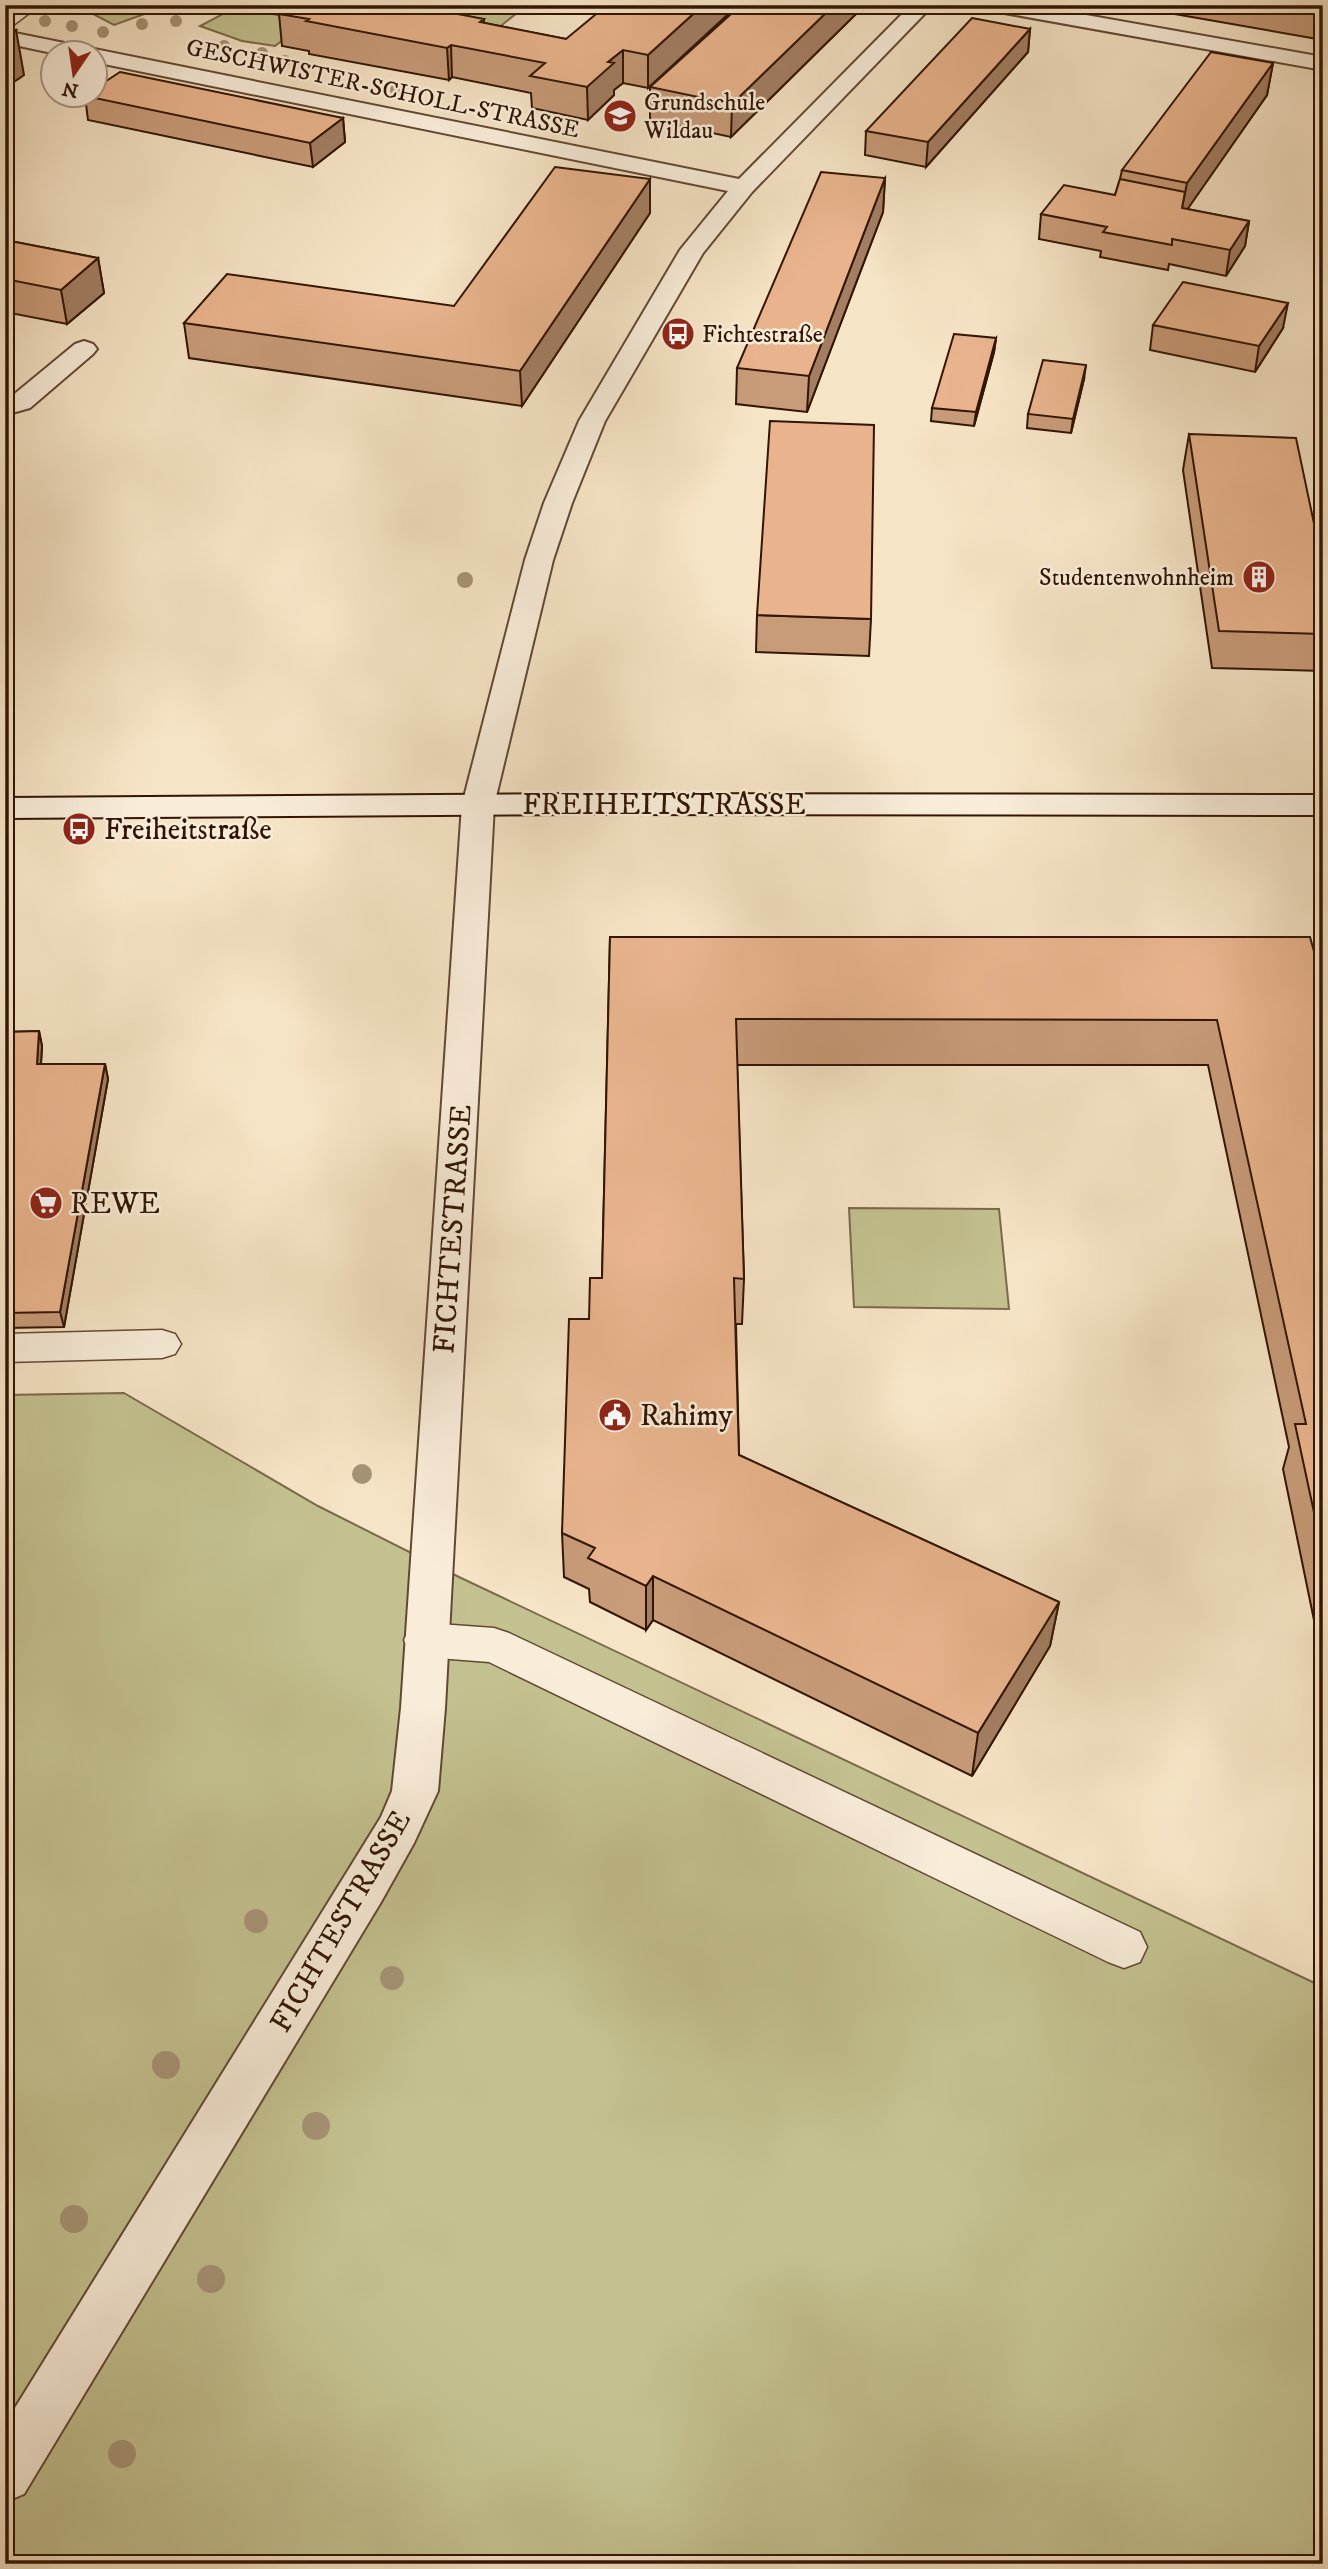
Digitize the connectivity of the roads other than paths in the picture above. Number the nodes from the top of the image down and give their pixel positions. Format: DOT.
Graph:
graph roads {
  1 [pos="923,5"];
  2 [pos="993,5"];
  3 [pos="5,37"];
  4 [pos="38,44"];
  5 [pos="108,58"];
  6 [pos="1323,64"];
  7 [pos="744,187"];
  8 [pos="84,349"];
  9 [pos="5,407"];
  10 [pos="478,805"];
  11 [pos="1323,805"];
  12 [pos="5,808"];
  13 [pos="162,1344"];
  14 [pos="5,1348"];
  15 [pos="425,1640"];
  16 [pos="1124,1947"];
  17 [pos="5,2475"];
  1 -- 7 [label="street, FICHTESTRASSE"];
  2 -- 6 [label="street"];
  3 -- 4 [label="street"];
  5 -- 7 [label="street, GESCHWISTER-SCHOLL-STRASSE"];
  7 -- 10 [label="street, FICHTESTRASSE"];
  8 -- 9 [label="street"];
  10 -- 11 [label="street, FREIHEITSTRASSE"];
  10 -- 12 [label="street, FREIHEITSTRASSE"];
  10 -- 15 [label="street, FICHTESTRASSE"];
  13 -- 14 [label="lane"];
  15 -- 16 [label="lane"];
  15 -- 17 [label="street, FICHTESTRASSE"];
}
